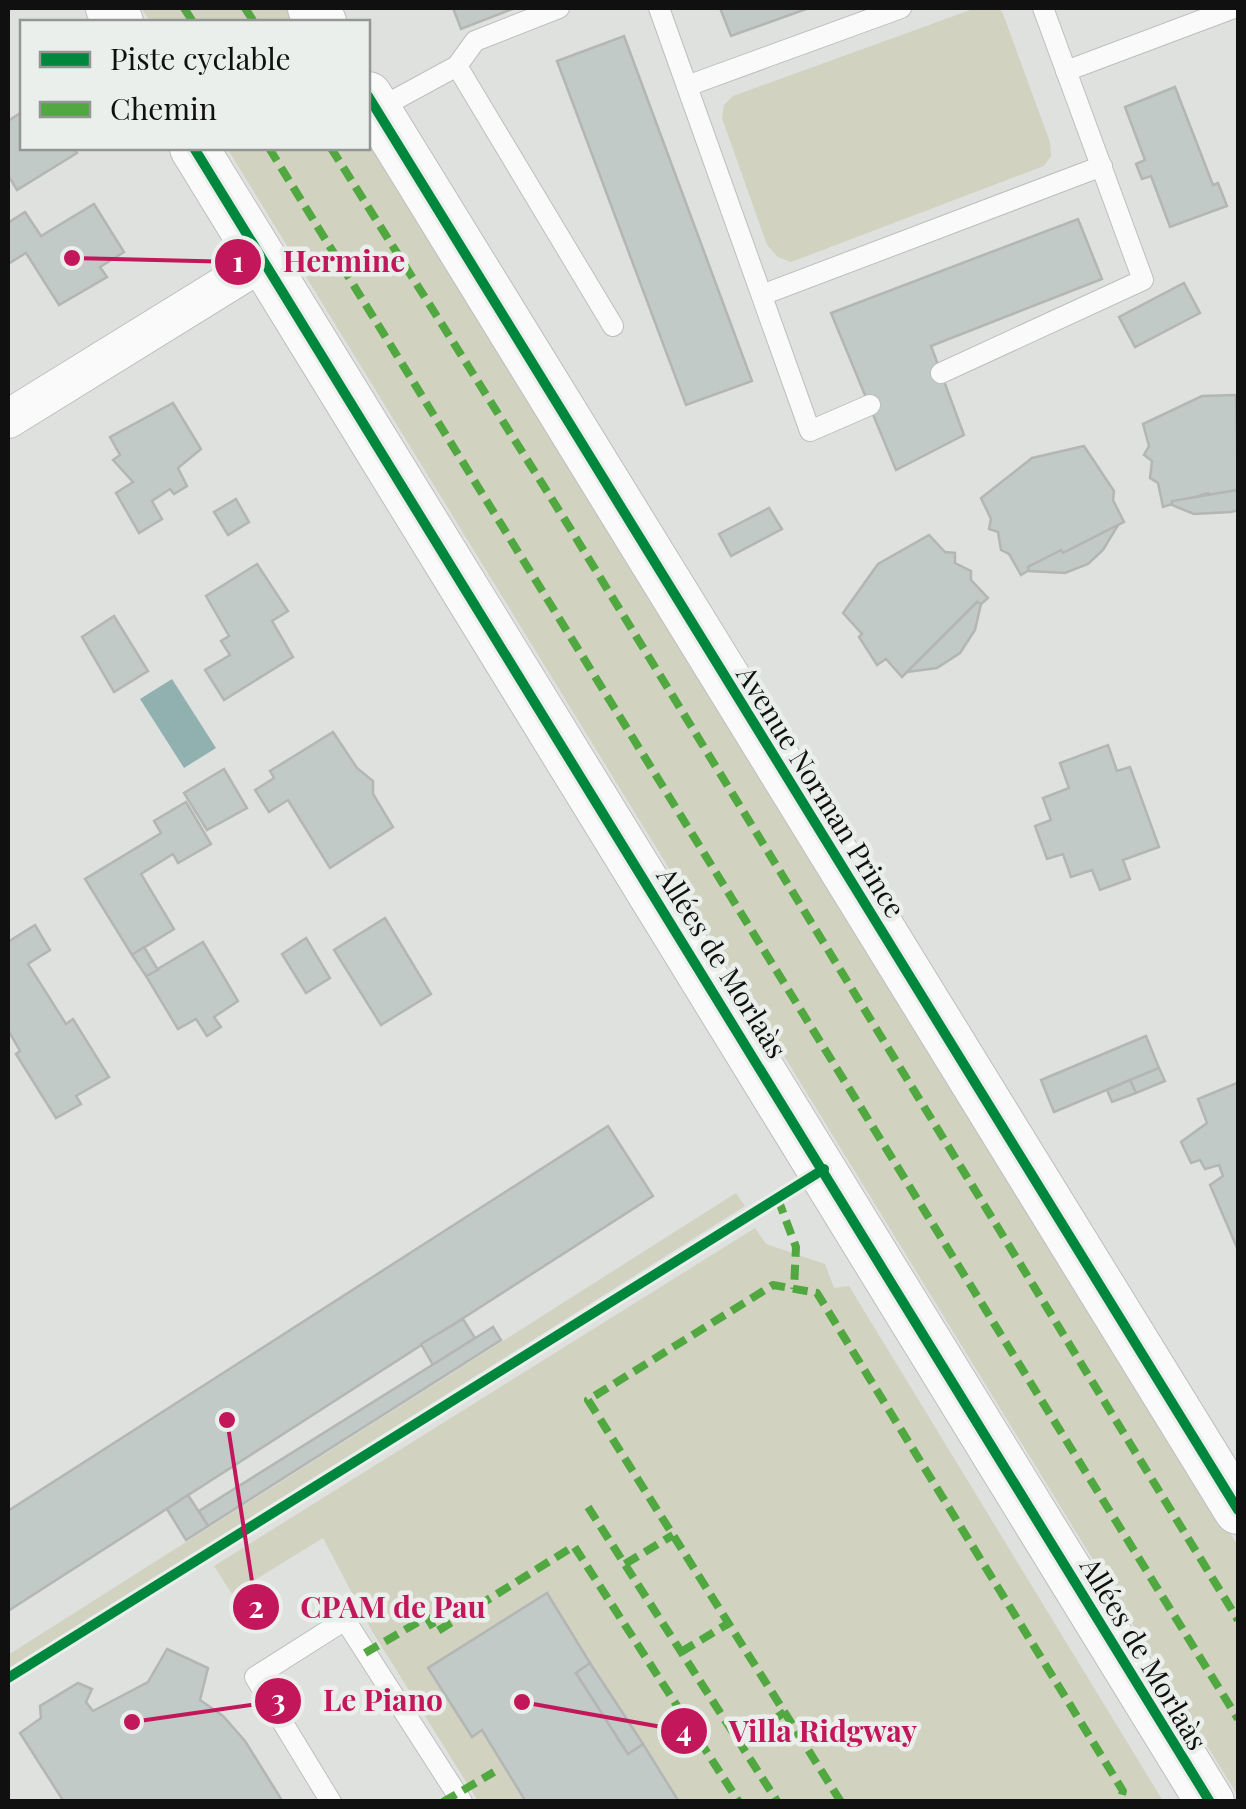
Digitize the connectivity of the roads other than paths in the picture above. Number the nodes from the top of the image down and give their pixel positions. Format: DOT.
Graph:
graph roads {
  1 [pos="559,8"];
  2 [pos="659,8"];
  3 [pos="901,8"];
  4 [pos="1043,8"];
  5 [pos="1234,8"];
  6 [pos="456,66"];
  7 [pos="1066,71"];
  8 [pos="687,86"];
  9 [pos="372,103"];
  10 [pos="195,150"];
  11 [pos="1102,166"];
  12 [pos="262,262"];
  13 [pos="762,295"];
  14 [pos="613,326"];
  15 [pos="941,373"];
  16 [pos="870,405"];
  17 [pos="8,419"];
  18 [pos="1238,1510"];
  19 [pos="332,1802"];
  20 [pos="462,1802"];
  21 [pos="1210,1802"];
  1 -- 6 [label="lane"];
  2 -- 8 [label="lane"];
  3 -- 8 [label="lane"];
  4 -- 7 [label="lane"];
  5 -- 7 [label="lane"];
  6 -- 9 [label="lane"];
  6 -- 14 [label="lane"];
  7 -- 11 [label="lane"];
  8 -- 13 [label="lane"];
  9 -- 18 [label="street, Avenue Norman Prince"];
  10 -- 12 [label="street, Allées de Morlaàs"];
  11 -- 13 [label="lane"];
  11 -- 15 [label="lane"];
  12 -- 17 [label="street"];
  12 -- 21 [label="street, Allées de Morlaàs"];
  13 -- 16 [label="lane"];
  19 -- 20 [label="lane"];
}
